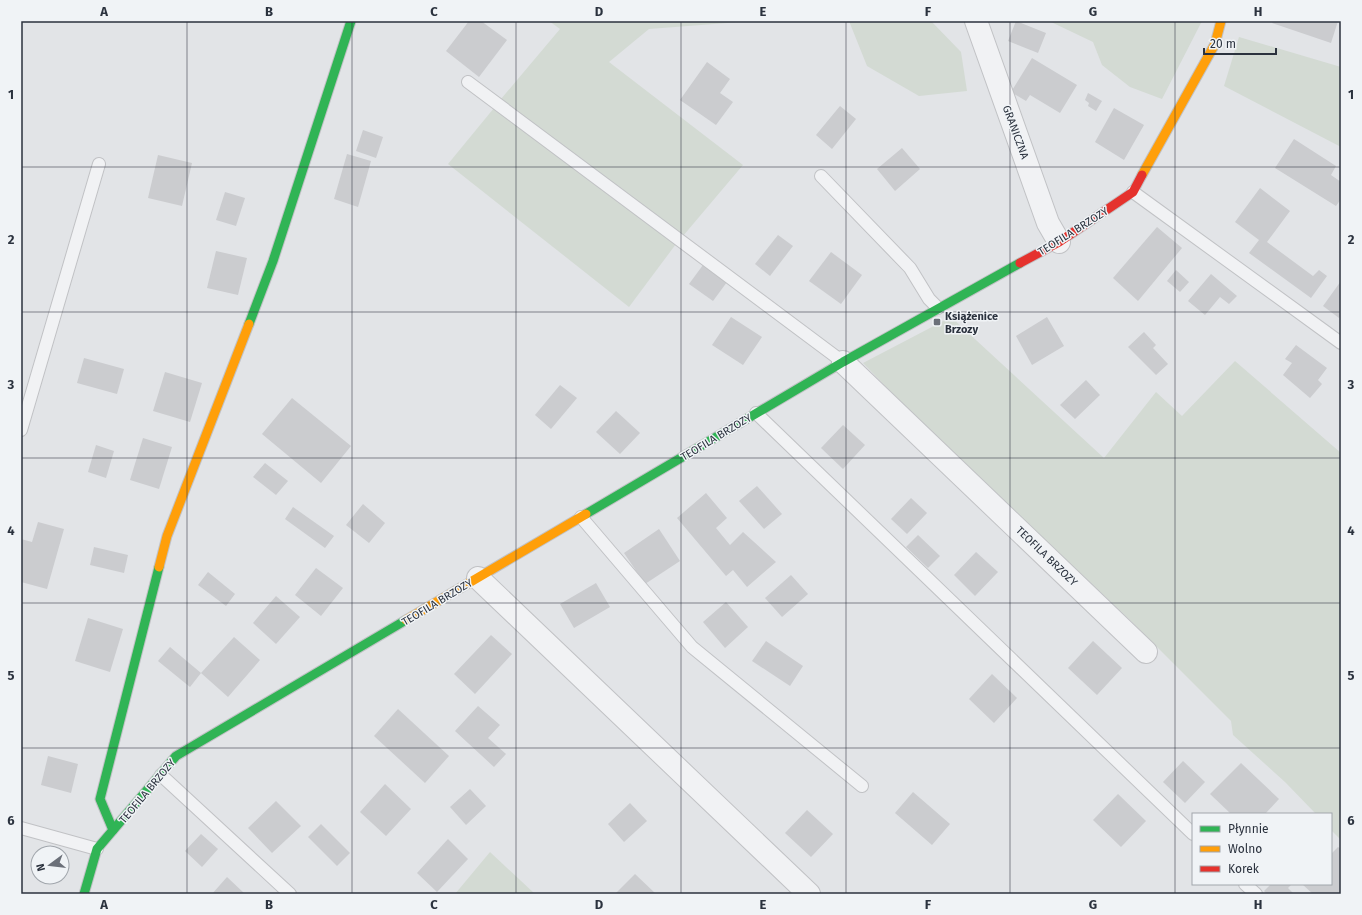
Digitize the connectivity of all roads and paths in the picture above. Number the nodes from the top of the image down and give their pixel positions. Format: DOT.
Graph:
graph roads {
  1 [pos="351,21"];
  2 [pos="976,21"];
  3 [pos="1221,21"];
  4 [pos="468,82"];
  5 [pos="99,164"];
  6 [pos="821,176"];
  7 [pos="1133,192"];
  8 [pos="1060,242"];
  9 [pos="938,308"];
  10 [pos="1341,343"];
  11 [pos="843,362"];
  12 [pos="756,413"];
  13 [pos="21,430"];
  14 [pos="581,517"];
  15 [pos="478,578"];
  16 [pos="1146,652"];
  17 [pos="161,775"];
  18 [pos="862,786"];
  19 [pos="21,828"];
  20 [pos="113,830"];
  21 [pos="1192,833"];
  22 [pos="97,849"];
  23 [pos="1246,885"];
  24 [pos="84,894"];
  25 [pos="290,894"];
  26 [pos="809,894"];
  27 [pos="1256,894"];
  1 -- 20 [label="street"];
  2 -- 8 [label="street, GRANICZNA"];
  3 -- 7 [label="street, TEOFILA BRZOZY"];
  4 -- 11 [label="lane"];
  5 -- 13 [label="lane"];
  6 -- 9 [label="lane"];
  7 -- 8 [label="street, TEOFILA BRZOZY"];
  7 -- 10 [label="lane"];
  8 -- 9 [label="street, TEOFILA BRZOZY"];
  9 -- 11 [label="street, TEOFILA BRZOZY"];
  11 -- 12 [label="street, TEOFILA BRZOZY"];
  11 -- 16 [label="street, TEOFILA BRZOZY"];
  12 -- 14 [label="street, TEOFILA BRZOZY"];
  12 -- 21 [label="lane"];
  14 -- 15 [label="street, TEOFILA BRZOZY"];
  14 -- 18 [label="lane"];
  15 -- 17 [label="street, TEOFILA BRZOZY"];
  15 -- 26 [label="street"];
  17 -- 20 [label="street, TEOFILA BRZOZY"];
  17 -- 25 [label="lane"];
  19 -- 22 [label="lane"];
  20 -- 22 [label="street, TEOFILA BRZOZY"];
  22 -- 24 [label="street, TEOFILA BRZOZY"];
  23 -- 27 [label="lane"];
}
